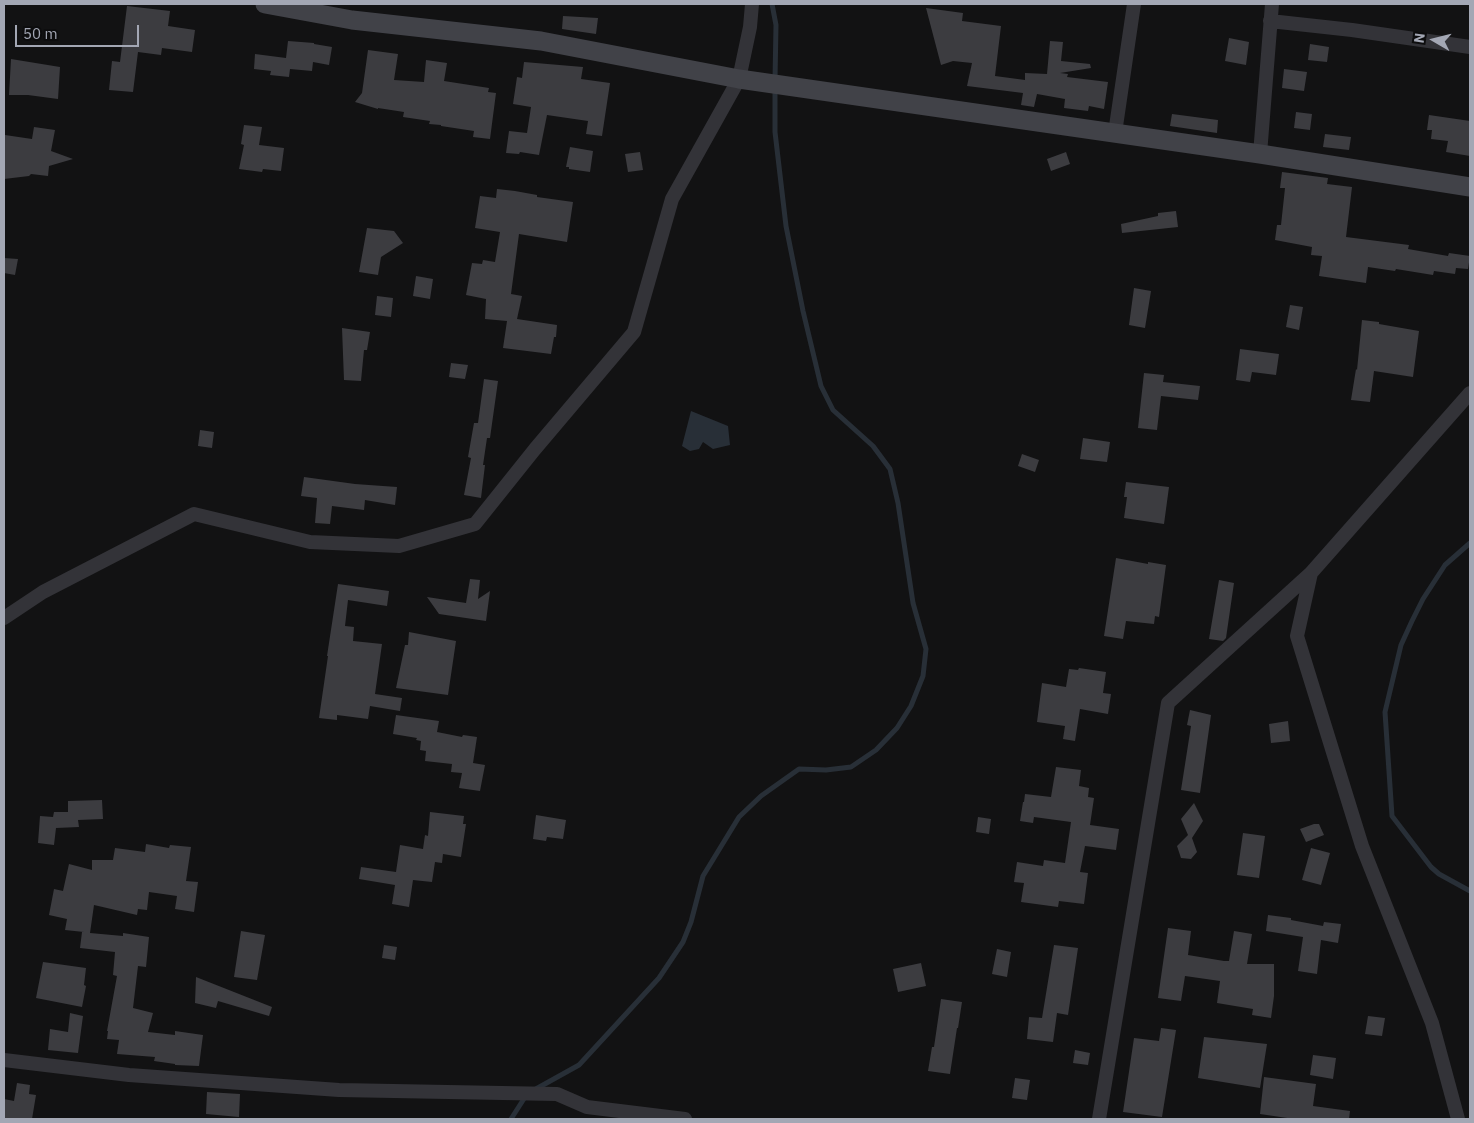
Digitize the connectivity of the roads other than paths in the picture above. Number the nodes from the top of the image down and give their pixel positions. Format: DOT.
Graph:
graph roads {
  1 [pos="265,4"];
  2 [pos="752,4"];
  3 [pos="1134,4"];
  4 [pos="1272,4"];
  5 [pos="1270,21"];
  6 [pos="1470,47"];
  7 [pos="739,79"];
  8 [pos="1115,133"];
  9 [pos="1260,154"];
  10 [pos="1470,187"];
  11 [pos="1470,393"];
  12 [pos="1311,573"];
  13 [pos="4,618"];
  14 [pos="4,1060"];
  15 [pos="685,1119"];
  16 [pos="1099,1119"];
  17 [pos="1458,1119"];
  1 -- 7 [label="street"];
  2 -- 7 [label="street"];
  3 -- 8 [label="street"];
  4 -- 5 [label="street"];
  5 -- 6 [label="street"];
  5 -- 9 [label="street"];
  7 -- 8 [label="street"];
  7 -- 13 [label="street"];
  8 -- 9 [label="street"];
  9 -- 10 [label="street"];
  11 -- 12 [label="street"];
  12 -- 16 [label="street"];
  12 -- 17 [label="street"];
  14 -- 15 [label="street"];
}
